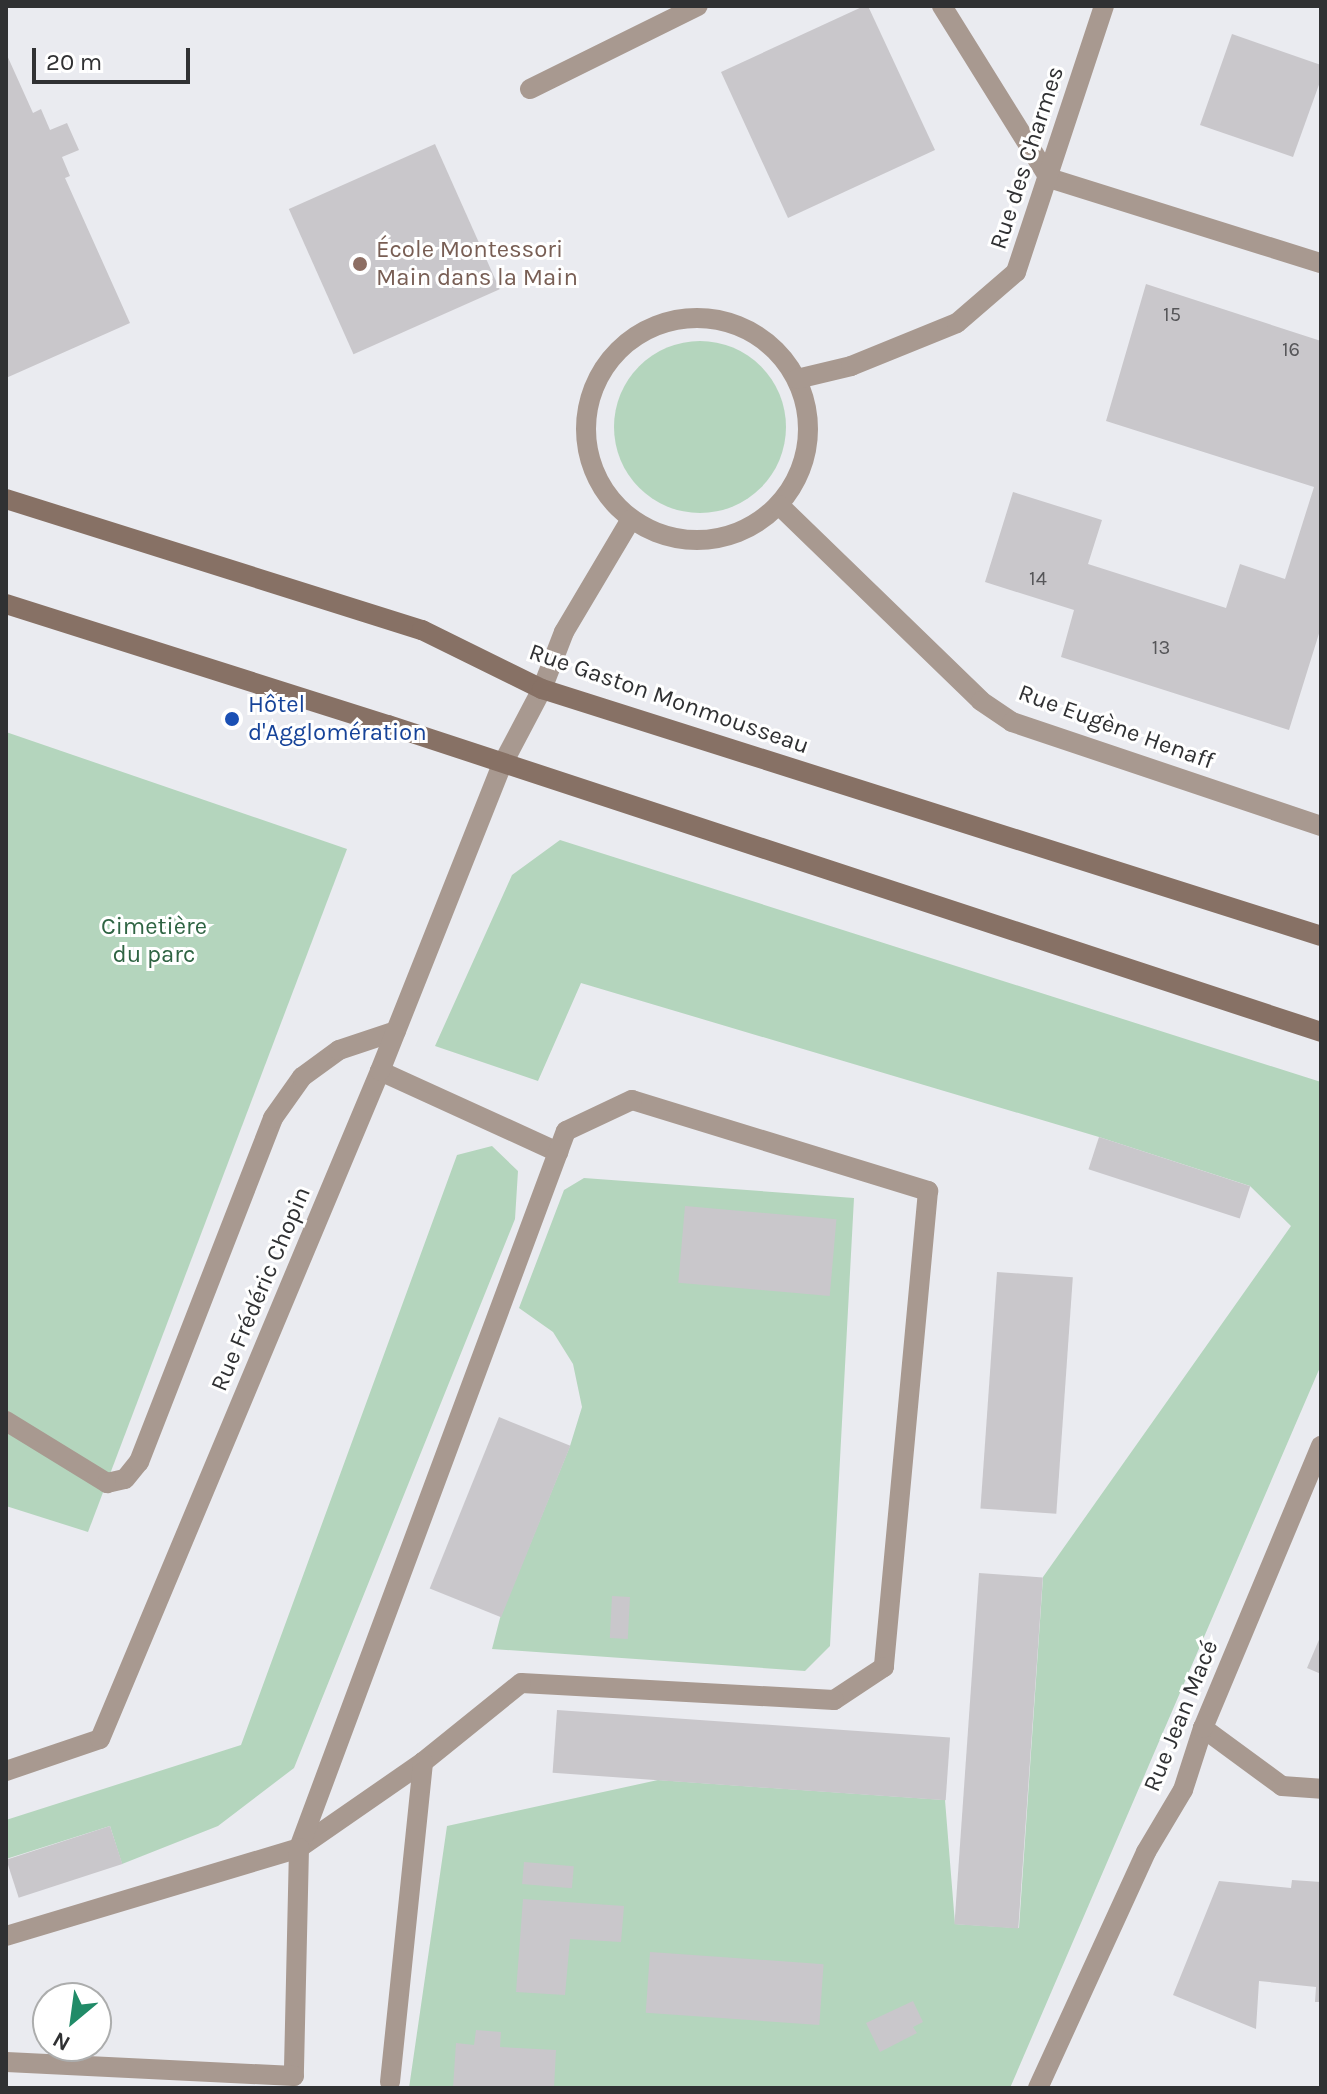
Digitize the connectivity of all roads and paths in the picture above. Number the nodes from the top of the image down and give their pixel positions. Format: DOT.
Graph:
graph roads {
  1 [pos="698,6"];
  2 [pos="942,6"];
  3 [pos="1104,6"];
  4 [pos="530,89"];
  5 [pos="1049,178"];
  6 [pos="1321,263"];
  7 [pos="797,379"];
  8 [pos="6,499"];
  9 [pos="779,505"];
  10 [pos="631,519"];
  11 [pos="6,604"];
  12 [pos="542,689"];
  13 [pos="502,765"];
  14 [pos="1321,826"];
  15 [pos="1321,936"];
  16 [pos="396,1031"];
  17 [pos="1321,1032"];
  18 [pos="380,1071"];
  19 [pos="558,1152"];
  20 [pos="6,1421"];
  21 [pos="1321,1446"];
  22 [pos="1203,1728"];
  23 [pos="423,1762"];
  24 [pos="6,1771"];
  25 [pos="1321,1789"];
  26 [pos="299,1848"];
  27 [pos="6,1936"];
  28 [pos="6,2062"];
  29 [pos="390,2082"];
  30 [pos="1038,2088"];
  1 -- 4 [label="street"];
  2 -- 5 [label="street"];
  3 -- 5 [label="street, Rue des Charmes"];
  5 -- 6 [label="street"];
  5 -- 7 [label="street, Rue des Charmes"];
  7 -- 9 [label="street"];
  7 -- 10 [label="street"];
  8 -- 12 [label="main road, Rue Gaston Monmousseau"];
  9 -- 10 [label="street"];
  9 -- 14 [label="street, Rue Eugène Henaff"];
  10 -- 12 [label="street, Rue Frédéric Chopin"];
  11 -- 13 [label="main road"];
  12 -- 13 [label="street, Rue Frédéric Chopin"];
  12 -- 15 [label="main road, Rue Gaston Monmousseau"];
  13 -- 16 [label="street, Rue Frédéric Chopin"];
  13 -- 17 [label="main road"];
  16 -- 18 [label="street, Rue Frédéric Chopin"];
  16 -- 20 [label="street"];
  18 -- 19 [label="street"];
  18 -- 24 [label="street, Rue Frédéric Chopin"];
  19 -- 23 [label="street"];
  19 -- 26 [label="street"];
  21 -- 22 [label="street, Rue Jean Macé"];
  22 -- 25 [label="street"];
  22 -- 30 [label="street, Rue Jean Macé"];
  23 -- 26 [label="street"];
  23 -- 29 [label="street"];
  26 -- 27 [label="street"];
  26 -- 28 [label="street"];
}
